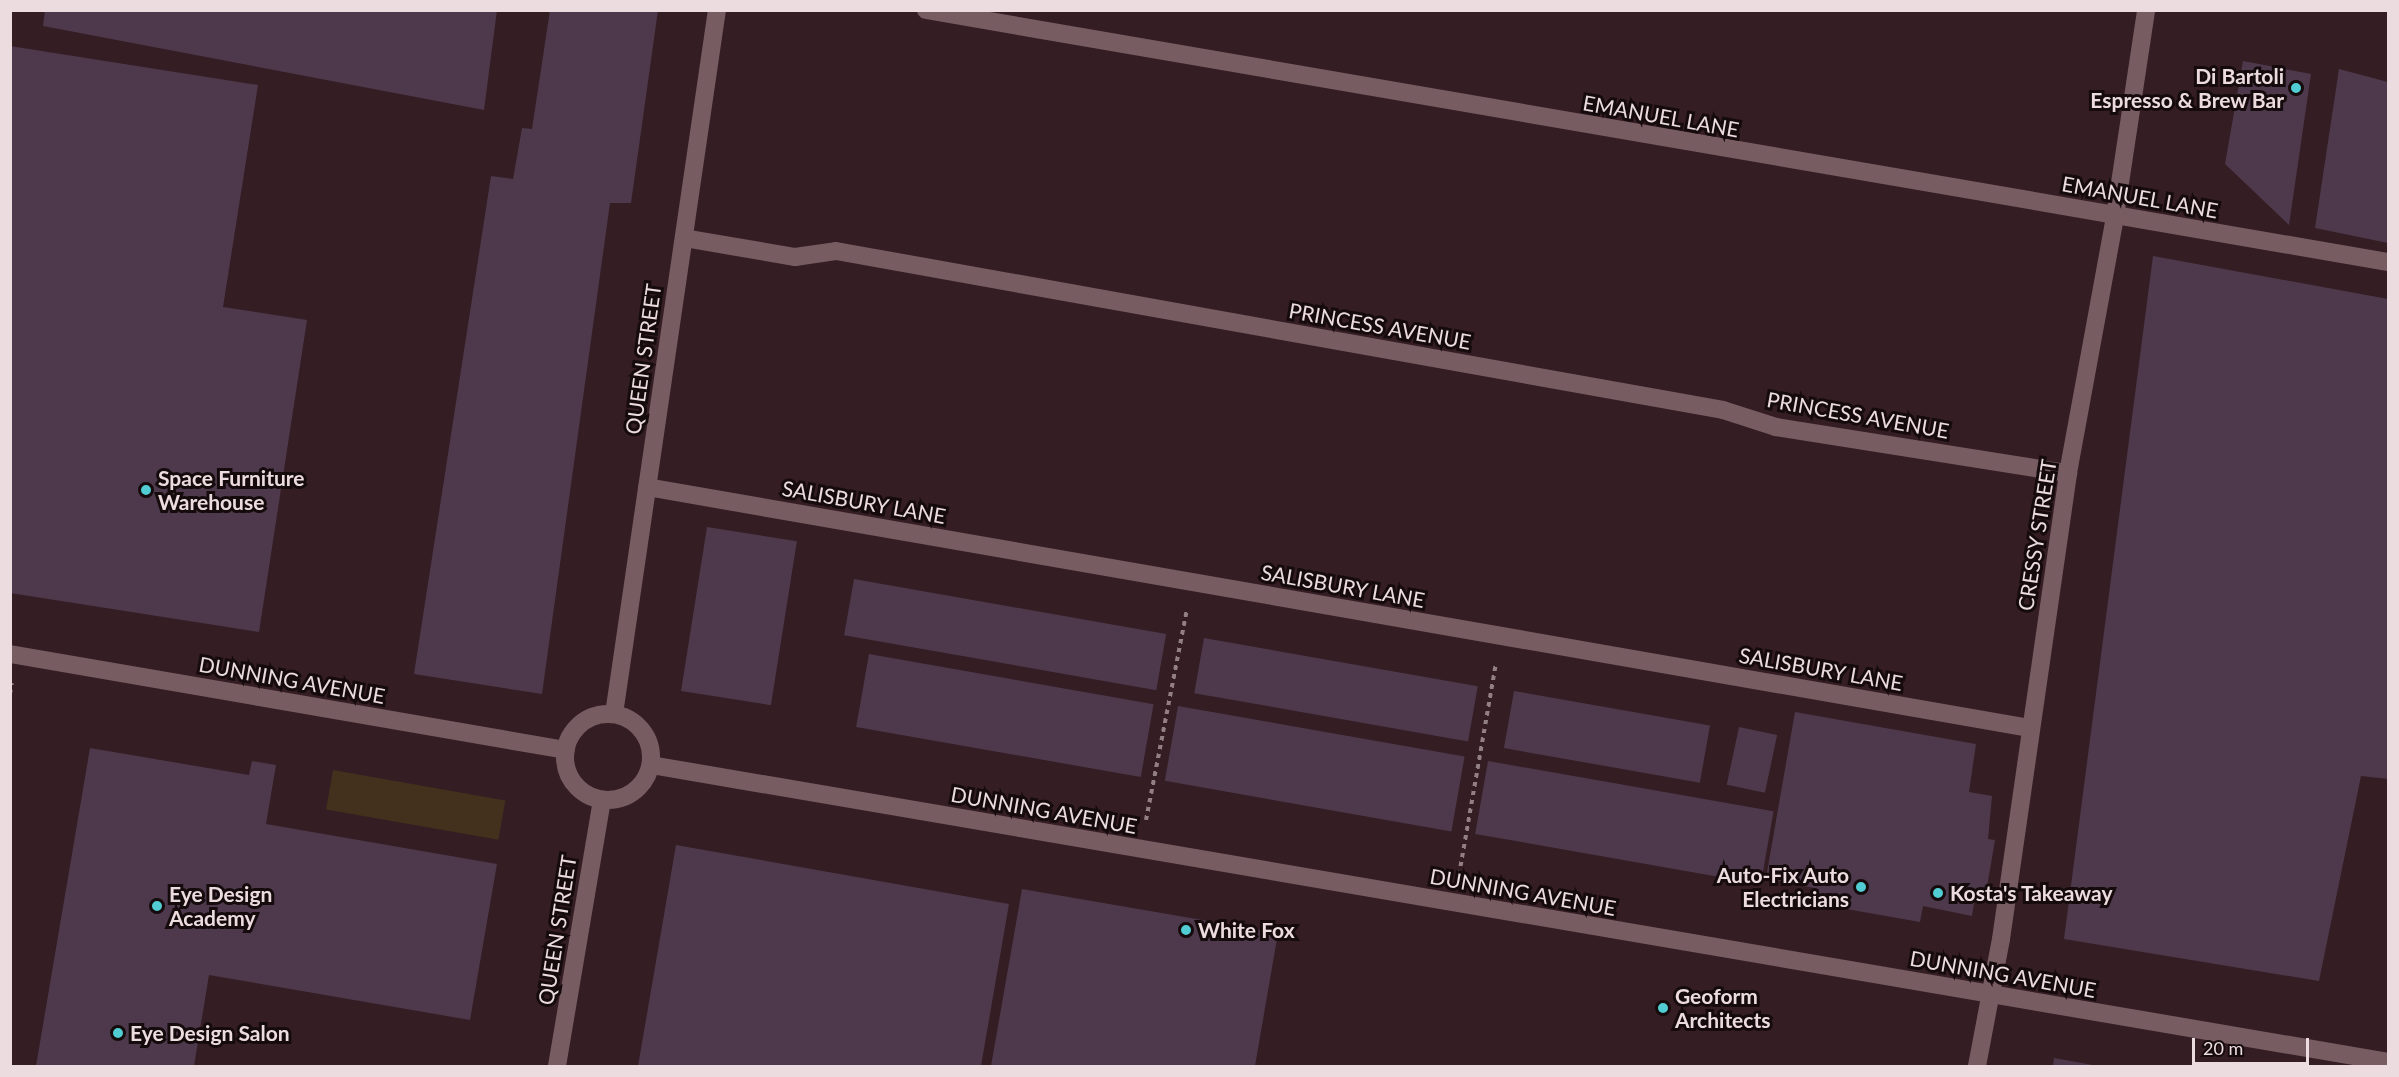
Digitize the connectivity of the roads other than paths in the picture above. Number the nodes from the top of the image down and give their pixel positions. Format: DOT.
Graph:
graph roads {
  1 [pos="717,10"];
  2 [pos="926,10"];
  3 [pos="2146,10"];
  4 [pos="2115,216"];
  5 [pos="684,238"];
  6 [pos="2388,262"];
  7 [pos="2068,473"];
  8 [pos="647,488"];
  9 [pos="10,654"];
  10 [pos="614,714"];
  11 [pos="2031,728"];
  12 [pos="566,750"];
  13 [pos="651,765"];
  14 [pos="602,800"];
  15 [pos="1990,994"];
  16 [pos="2388,1062"];
  17 [pos="557,1066"];
  18 [pos="1977,1066"];
  1 -- 5 [label="street, QUEEN STREET"];
  2 -- 4 [label="street, EMANUEL LANE"];
  3 -- 4 [label="street, CRESSY STREET"];
  4 -- 6 [label="street, EMANUEL LANE"];
  4 -- 7 [label="street, CRESSY STREET"];
  5 -- 7 [label="street, PRINCESS AVENUE"];
  5 -- 8 [label="street, QUEEN STREET"];
  7 -- 11 [label="street, CRESSY STREET"];
  8 -- 10 [label="street, QUEEN STREET"];
  8 -- 11 [label="street, SALISBURY LANE"];
  9 -- 12 [label="street, DUNNING AVENUE"];
  10 -- 12 [label="street"];
  10 -- 13 [label="street"];
  11 -- 15 [label="street, CRESSY STREET"];
  12 -- 14 [label="street"];
  13 -- 14 [label="street"];
  13 -- 15 [label="street, DUNNING AVENUE"];
  14 -- 17 [label="street, QUEEN STREET"];
  15 -- 16 [label="street, DUNNING AVENUE"];
  15 -- 18 [label="street, CRESSY STREET"];
}
